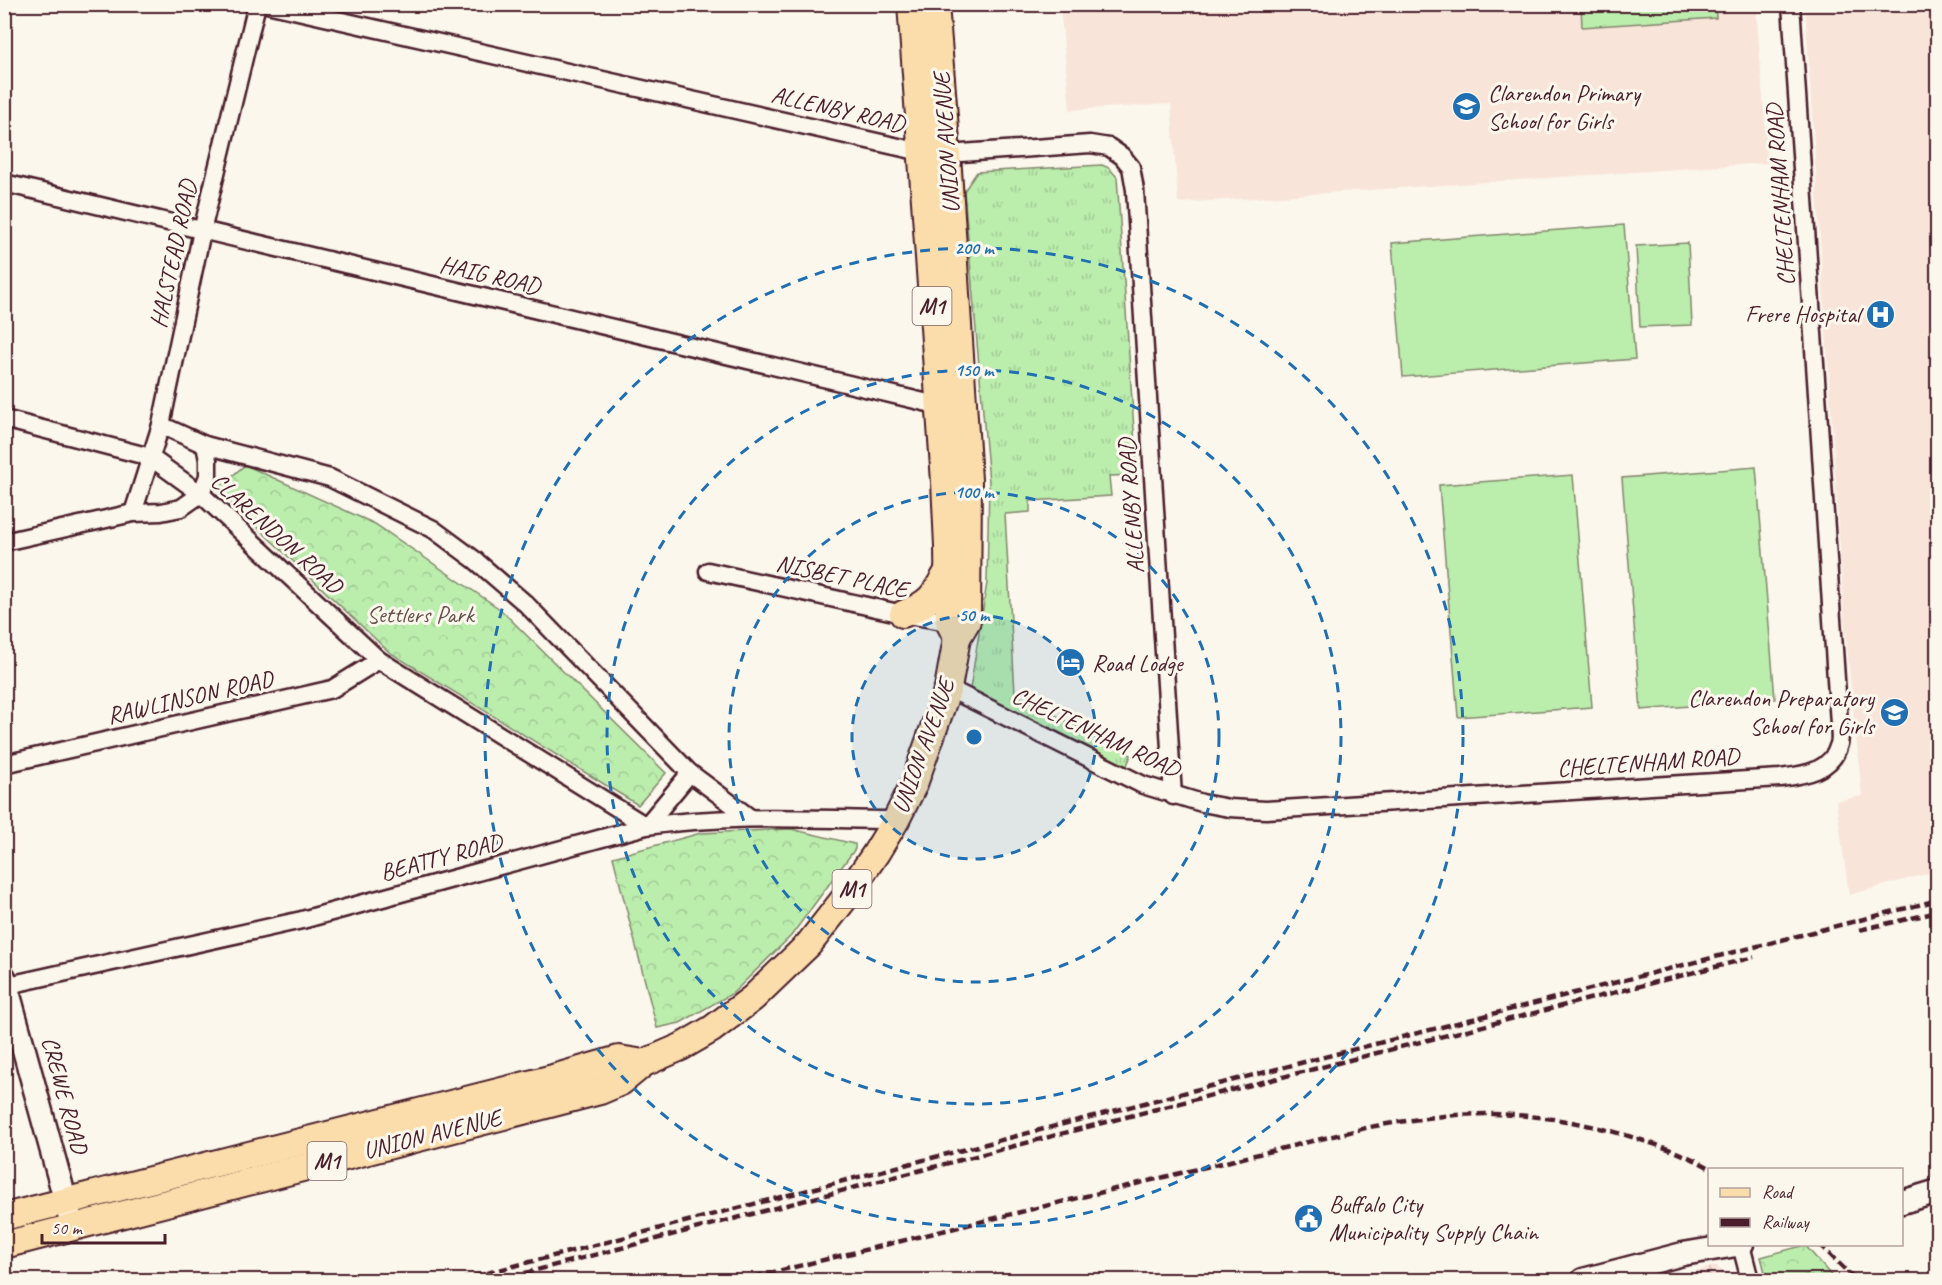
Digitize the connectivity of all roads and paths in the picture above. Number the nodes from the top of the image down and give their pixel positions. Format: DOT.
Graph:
graph roads {
  1 [pos="257,4"];
  2 [pos="267,4"];
  3 [pos="911,4"];
  4 [pos="935,4"];
  5 [pos="1791,4"];
  6 [pos="921,152"];
  7 [pos="947,154"];
  8 [pos="4,183"];
  9 [pos="202,231"];
  10 [pos="939,407"];
  11 [pos="964,411"];
  12 [pos="4,419"];
  13 [pos="161,424"];
  14 [pos="205,445"];
  15 [pos="150,457"];
  16 [pos="201,494"];
  17 [pos="133,513"];
  18 [pos="4,542"];
  19 [pos="708,571"];
  20 [pos="948,571"];
  21 [pos="903,614"];
  22 [pos="958,627"];
  23 [pos="379,660"];
  24 [pos="948,688"];
  25 [pos="4,764"];
  26 [pos="690,773"];
  27 [pos="1173,796"];
  28 [pos="749,818"];
  29 [pos="896,820"];
  30 [pos="646,826"];
  31 [pos="5,983"];
  32 [pos="644,1063"];
  33 [pos="1938,1191"];
  34 [pos="65,1201"];
  35 [pos="1903,1202"];
  36 [pos="4,1217"];
  37 [pos="73,1227"];
  38 [pos="4,1245"];
  39 [pos="1735,1246"];
  40 [pos="1741,1246"];
  41 [pos="1583,1281"];
  42 [pos="1750,1281"];
  1 -- 9 [label="street, HALSTEAD ROAD"];
  2 -- 6 [label="street, ALLENBY ROAD"];
  3 -- 6 [label="main road, UNION AVENUE / M1"];
  4 -- 7 [label="main road, UNION AVENUE / M1"];
  5 -- 27 [label="street, CHELTENHAM ROAD"];
  6 -- 7 [label="street, ALLENBY ROAD"];
  6 -- 10 [label="main road, UNION AVENUE / M1"];
  7 -- 11 [label="main road, UNION AVENUE / M1"];
  7 -- 27 [label="street, ALLENBY ROAD"];
  8 -- 9 [label="street, HAIG ROAD"];
  9 -- 10 [label="street, HAIG ROAD"];
  9 -- 13 [label="street, HALSTEAD ROAD"];
  10 -- 11 [label="street, HAIG ROAD"];
  10 -- 20 [label="main road, UNION AVENUE / M1"];
  11 -- 22 [label="main road, UNION AVENUE / M1"];
  12 -- 15 [label="street, CLARENDON ROAD"];
  13 -- 14 [label="street, CLARENDON ROAD"];
  13 -- 15 [label="street, HALSTEAD ROAD"];
  14 -- 16 [label="street"];
  14 -- 26 [label="street, CLARENDON ROAD"];
  15 -- 16 [label="street, CLARENDON ROAD"];
  15 -- 17 [label="street, HALSTEAD ROAD"];
  16 -- 17 [label="street"];
  16 -- 23 [label="street, CLARENDON ROAD"];
  17 -- 18 [label="street"];
  19 -- 21 [label="street, NISBET PLACE"];
  20 -- 21 [label="main road"];
  20 -- 22 [label="main road, UNION AVENUE / M1"];
  21 -- 22 [label="street, NISBET PLACE"];
  22 -- 24 [label="main road, UNION AVENUE / M1"];
  23 -- 25 [label="street, RAWLINSON ROAD"];
  23 -- 30 [label="street, CLARENDON ROAD"];
  24 -- 27 [label="street, CHELTENHAM ROAD"];
  24 -- 29 [label="main road, UNION AVENUE / M1"];
  26 -- 28 [label="street, CLARENDON ROAD"];
  26 -- 30 [label="street"];
  28 -- 29 [label="street, BEATTY ROAD"];
  28 -- 30 [label="street, BEATTY ROAD"];
  29 -- 32 [label="main road, UNION AVENUE / M1"];
  30 -- 31 [label="street, BEATTY ROAD"];
  31 -- 34 [label="street, CREWE ROAD"];
  32 -- 34 [label="main road, UNION AVENUE / M1"];
  32 -- 37 [label="main road, UNION AVENUE / M1"];
  33 -- 35 [label="street"];
  34 -- 36 [label="main road, UNION AVENUE / M1"];
  34 -- 37 [label="street, CREWE ROAD"];
  37 -- 38 [label="main road, UNION AVENUE / M1"];
  39 -- 41 [label="street"];
  40 -- 42 [label="street"];
}
